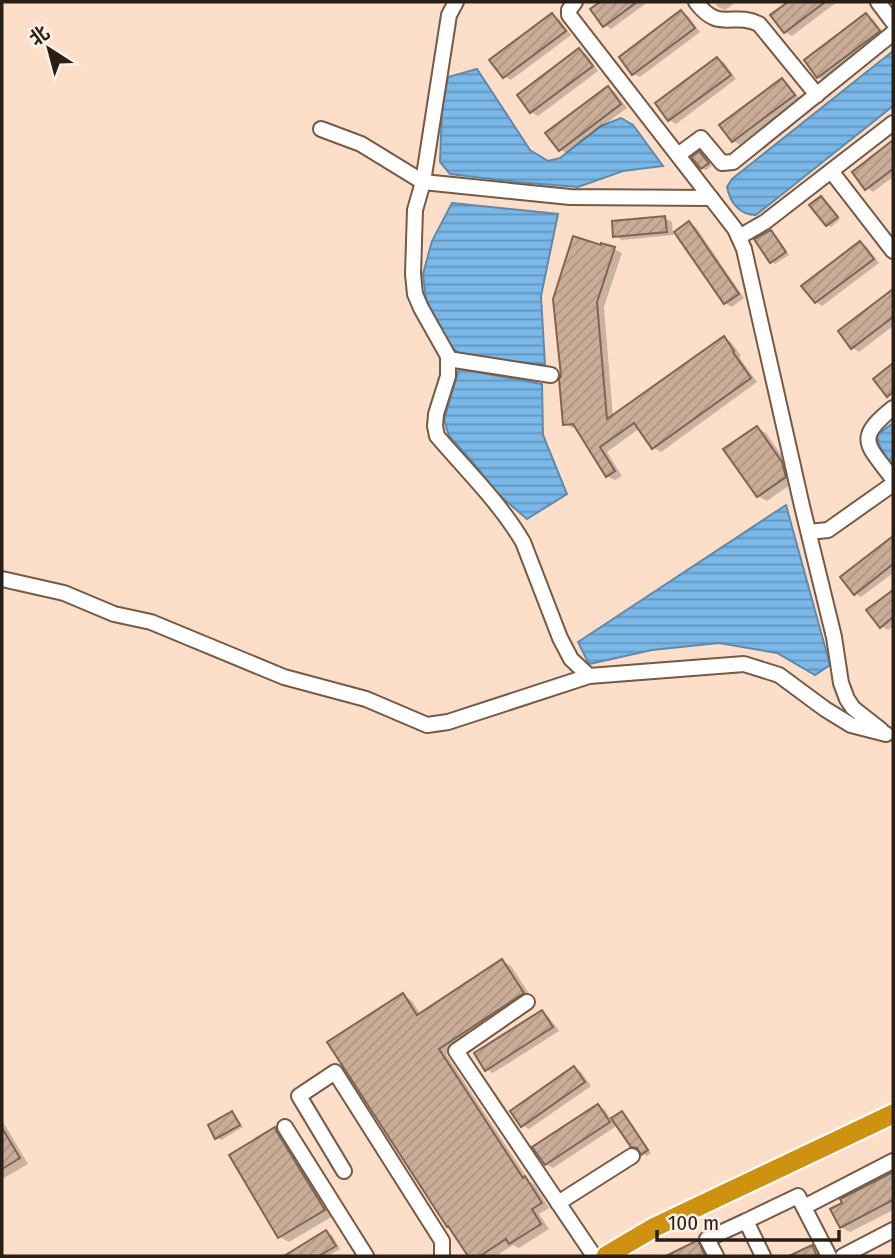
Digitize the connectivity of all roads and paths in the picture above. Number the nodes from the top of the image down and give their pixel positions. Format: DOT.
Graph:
graph roads {
  1 [pos="456,2"];
  2 [pos="575,2"];
  3 [pos="696,2"];
  4 [pos="878,2"];
  5 [pos="893,22"];
  6 [pos="893,33"];
  7 [pos="817,94"];
  8 [pos="893,122"];
  9 [pos="321,129"];
  10 [pos="678,155"];
  11 [pos="831,171"];
  12 [pos="423,182"];
  13 [pos="711,198"];
  14 [pos="739,237"];
  15 [pos="893,251"];
  16 [pos="448,359"];
  17 [pos="551,375"];
  18 [pos="893,408"];
  19 [pos="893,479"];
  20 [pos="893,484"];
  21 [pos="809,532"];
  22 [pos="2,579"];
  23 [pos="589,676"];
  24 [pos="890,737"];
  25 [pos="527,1002"];
  26 [pos="893,1114"];
  27 [pos="285,1127"];
  28 [pos="632,1156"];
  29 [pos="893,1161"];
  30 [pos="344,1171"];
  31 [pos="558,1203"];
  32 [pos="804,1207"];
  33 [pos="746,1221"];
  34 [pos="893,1230"];
  35 [pos="713,1255"];
  36 [pos="366,1256"];
  37 [pos="442,1256"];
  38 [pos="594,1256"];
  39 [pos="606,1256"];
  40 [pos="763,1256"];
  41 [pos="829,1256"];
  42 [pos="843,1256"];
  1 -- 12 [label="street"];
  2 -- 10 [label="street"];
  3 -- 7 [label="street"];
  4 -- 5 [label="street"];
  6 -- 7 [label="street"];
  7 -- 10 [label="street"];
  8 -- 11 [label="street"];
  9 -- 12 [label="street"];
  10 -- 13 [label="street"];
  11 -- 14 [label="street"];
  11 -- 15 [label="street"];
  12 -- 13 [label="street"];
  12 -- 16 [label="street"];
  13 -- 14 [label="street"];
  14 -- 21 [label="street"];
  16 -- 17 [label="street"];
  16 -- 23 [label="street"];
  18 -- 19 [label="street"];
  20 -- 21 [label="street"];
  21 -- 24 [label="street"];
  22 -- 23 [label="street"];
  23 -- 24 [label="street"];
  25 -- 31 [label="street"];
  26 -- 39 [label="highway"];
  27 -- 36 [label="street"];
  28 -- 31 [label="street"];
  29 -- 32 [label="street"];
  30 -- 37 [label="street"];
  31 -- 38 [label="street"];
  32 -- 33 [label="street"];
  32 -- 41 [label="street"];
  33 -- 35 [label="street"];
  33 -- 40 [label="street"];
  34 -- 42 [label="street"];
}
